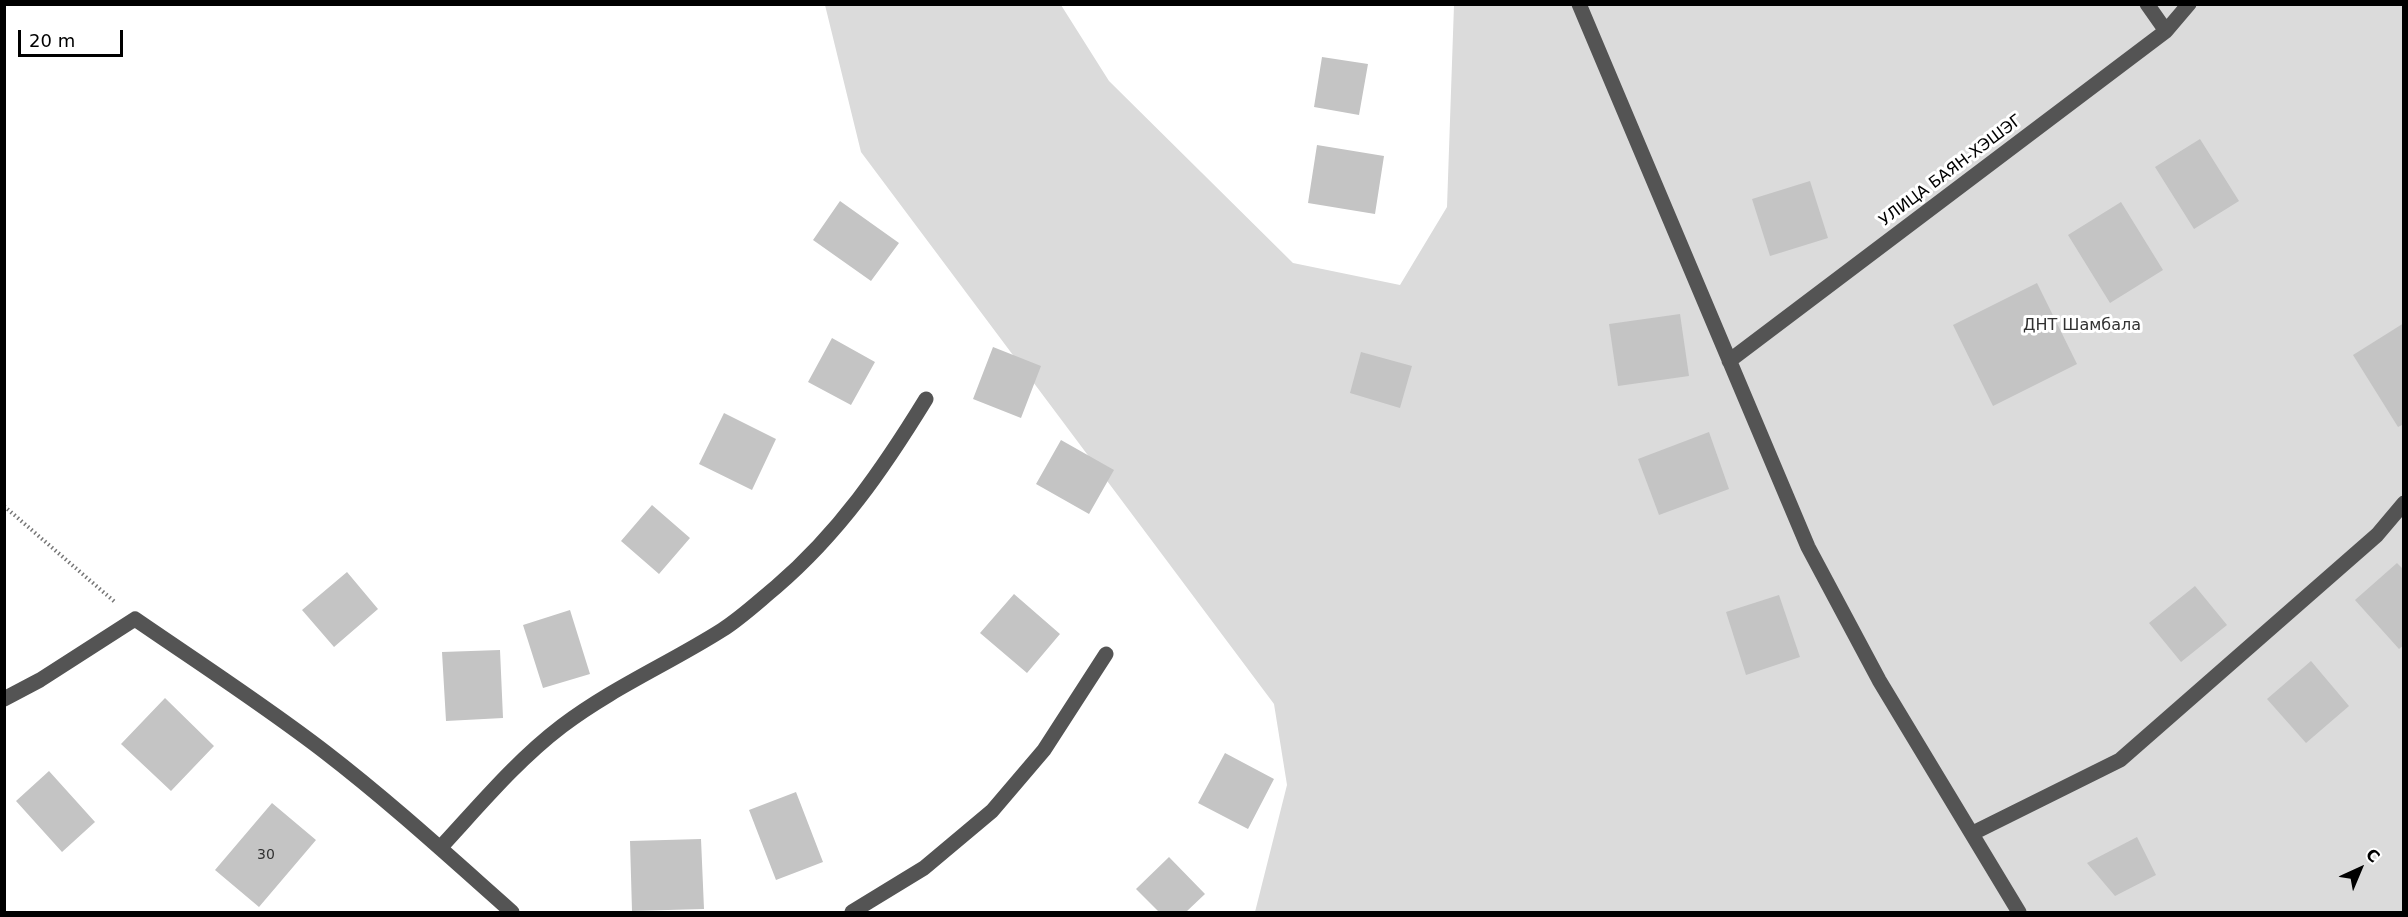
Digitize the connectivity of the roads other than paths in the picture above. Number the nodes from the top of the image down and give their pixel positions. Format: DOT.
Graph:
graph roads {
  1 [pos="1579,4"];
  2 [pos="2146,4"];
  3 [pos="2189,4"];
  4 [pos="2166,32"];
  5 [pos="1729,361"];
  6 [pos="926,399"];
  7 [pos="2403,502"];
  8 [pos="1106,654"];
  9 [pos="4,699"];
  10 [pos="1973,833"];
  11 [pos="440,848"];
  12 [pos="512,912"];
  13 [pos="852,912"];
  14 [pos="2019,912"];
  1 -- 5 [label="street"];
  2 -- 4 [label="street"];
  3 -- 4 [label="street, УЛИЦА БАЯН-ХЭШЭГ"];
  4 -- 5 [label="street, УЛИЦА БАЯН-ХЭШЭГ"];
  5 -- 10 [label="street"];
  6 -- 11 [label="street"];
  7 -- 10 [label="street"];
  8 -- 13 [label="street"];
  9 -- 11 [label="street"];
  10 -- 14 [label="street"];
  11 -- 12 [label="street"];
}
